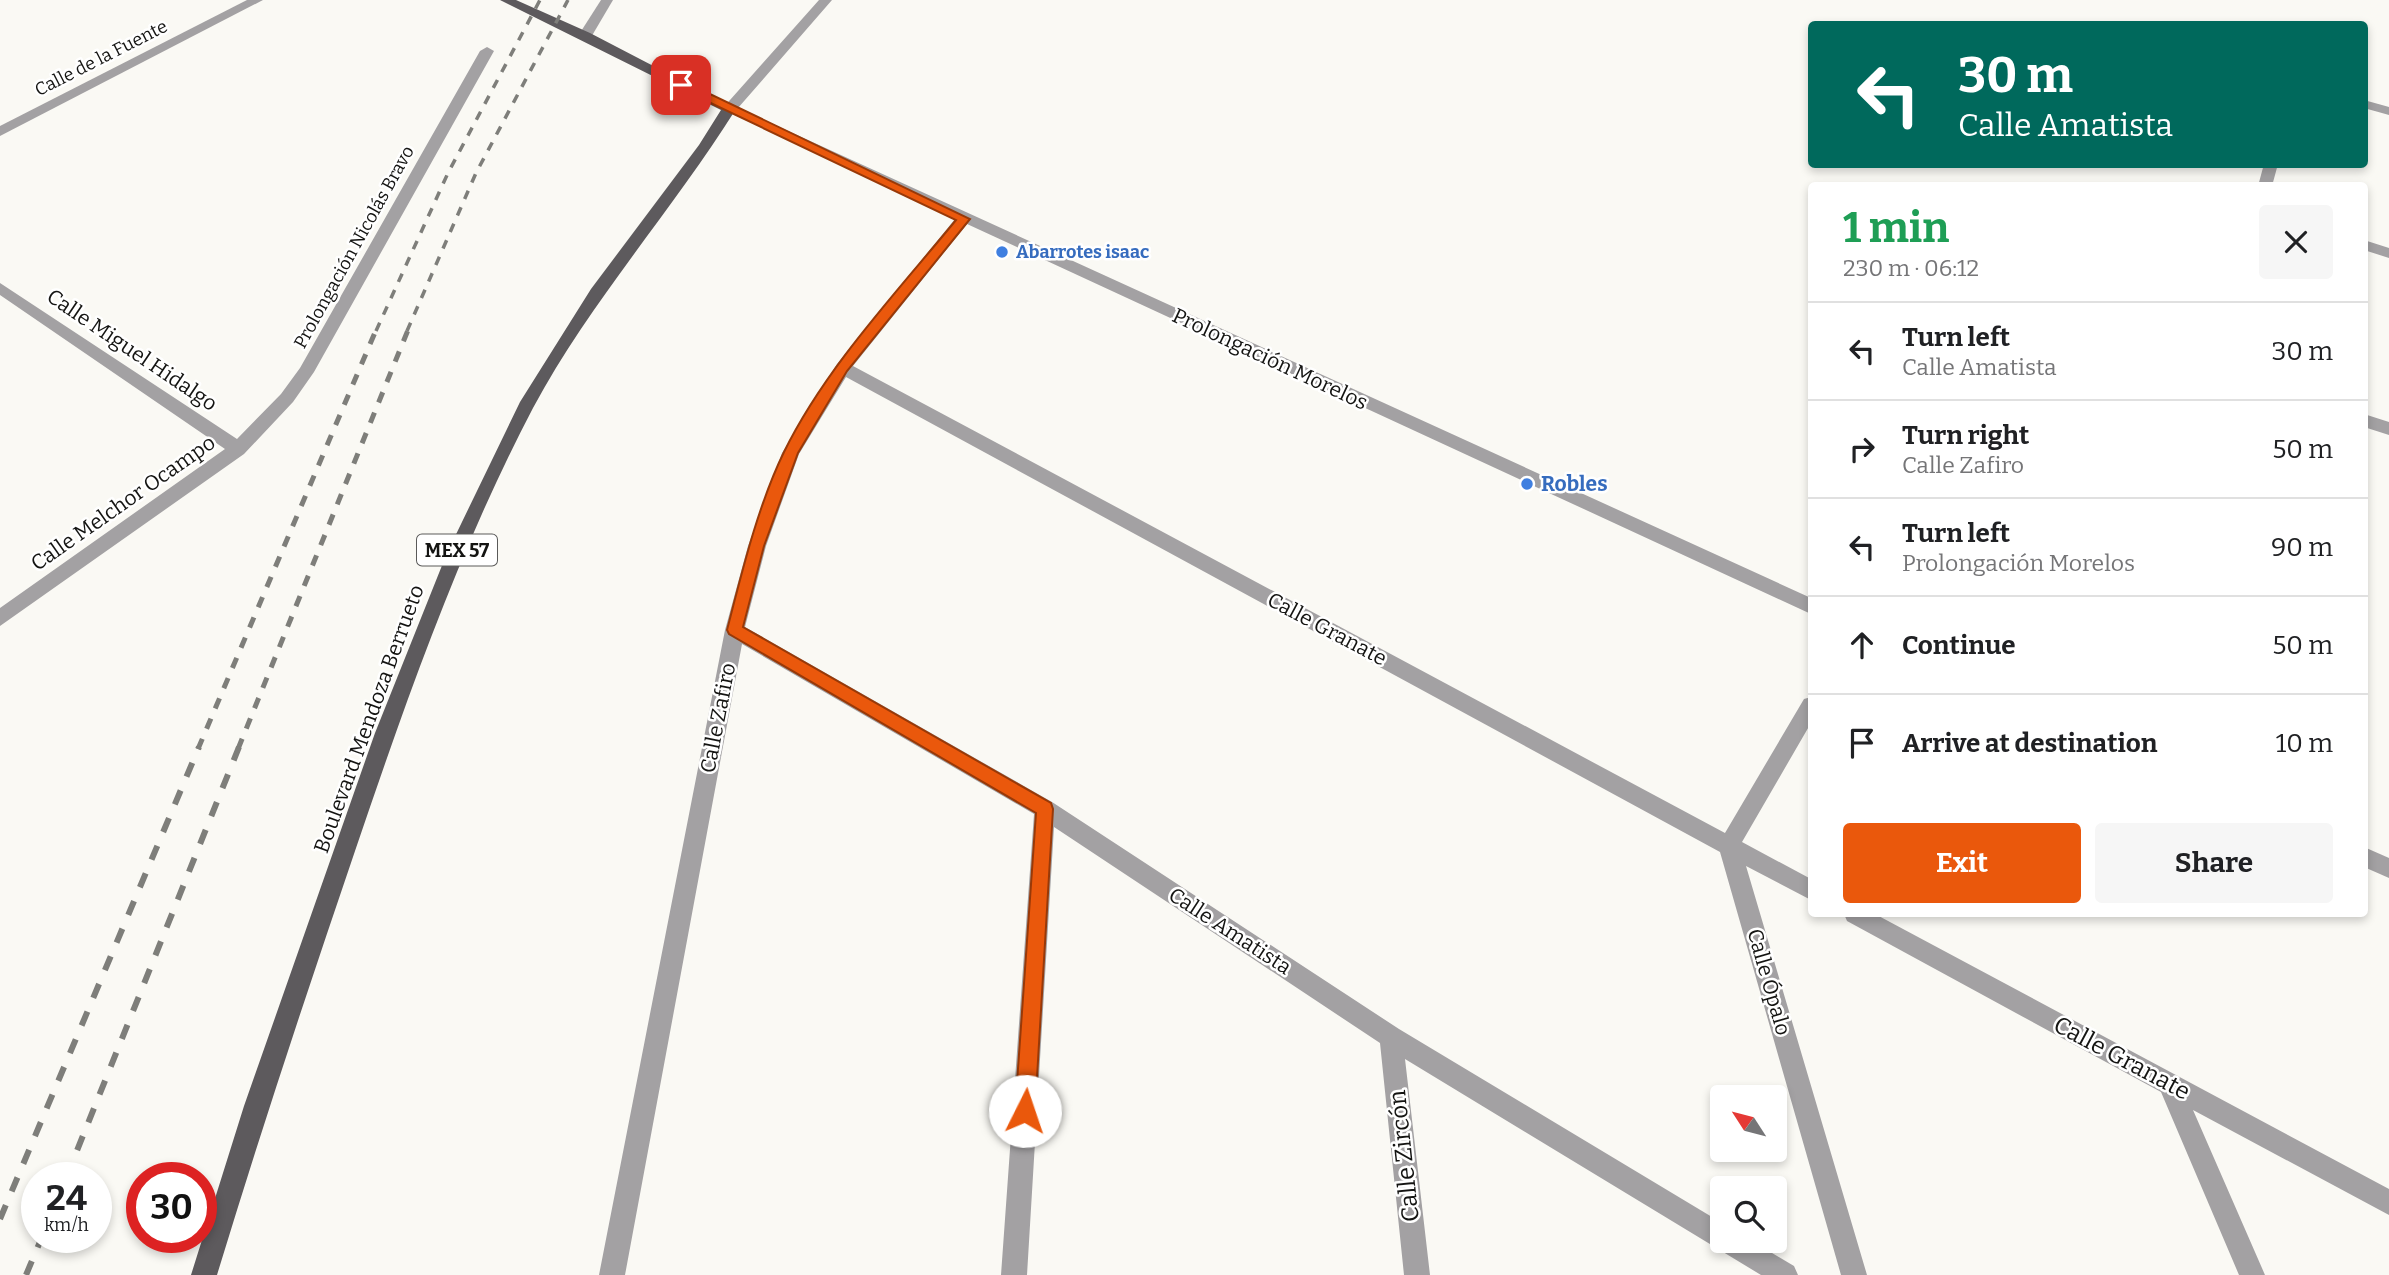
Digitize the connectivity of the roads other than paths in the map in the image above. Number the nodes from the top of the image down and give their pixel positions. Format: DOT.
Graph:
graph roads {
  1 [pos="257,0"];
  2 [pos="508,0"];
  3 [pos="607,0"];
  4 [pos="826,0"];
  5 [pos="585,36"];
  6 [pos="487,51"];
  7 [pos="2368,105"];
  8 [pos="729,109"];
  9 [pos="2389,111"];
  10 [pos="0,132"];
  11 [pos="964,219"];
  12 [pos="2368,246"];
  13 [pos="2389,253"];
  14 [pos="0,288"];
  15 [pos="843,368"];
  16 [pos="2368,421"];
  17 [pos="2389,429"];
  18 [pos="238,449"];
  19 [pos="1808,605"];
  20 [pos="0,618"];
  21 [pos="735,630"];
  22 [pos="1808,710"];
  23 [pos="1045,809"];
  24 [pos="1729,845"];
  25 [pos="2368,859"];
  26 [pos="2389,868"];
  27 [pos="1808,888"];
  28 [pos="1861,917"];
  29 [pos="1391,1037"];
  30 [pos="2169,1083"];
  31 [pos="2389,1203"];
  32 [pos="1710,1230"];
  33 [pos="1748,1253"];
  34 [pos="204,1275"];
  35 [pos="612,1275"];
  36 [pos="1014,1275"];
  37 [pos="1417,1275"];
  38 [pos="1785,1275"];
  39 [pos="1854,1275"];
  40 [pos="2252,1275"];
  1 -- 10 [label="street, Calle de la Fuente"];
  2 -- 5 [label="main road"];
  3 -- 5 [label="street"];
  4 -- 8 [label="street"];
  5 -- 8 [label="main road"];
  6 -- 18 [label="street, Prolongación Nicolás Bravo"];
  7 -- 9 [label="street"];
  8 -- 11 [label="street, Prolongación Morelos"];
  8 -- 34 [label="main road, Boulevard Mendoza Berrueto / MEX 57"];
  11 -- 15 [label="street, Calle Zafiro"];
  11 -- 19 [label="street, Prolongación Morelos"];
  12 -- 13 [label="street"];
  14 -- 18 [label="street, Calle Miguel Hidalgo"];
  15 -- 21 [label="street, Calle Zafiro"];
  15 -- 24 [label="street, Calle Granate"];
  16 -- 17 [label="street"];
  18 -- 20 [label="street, Calle Melchor Ocampo"];
  21 -- 23 [label="street, Calle Amatista"];
  21 -- 35 [label="street, Calle Zafiro"];
  22 -- 24 [label="street"];
  23 -- 29 [label="street, Calle Amatista"];
  23 -- 36 [label="street"];
  24 -- 27 [label="street, Calle Granate"];
  24 -- 39 [label="street, Calle Ópalo"];
  25 -- 26 [label="street"];
  28 -- 30 [label="street, Calle Granate"];
  29 -- 32 [label="street, Calle Amatista"];
  29 -- 37 [label="street, Calle Zircón"];
  30 -- 31 [label="street, Calle Granate"];
  30 -- 40 [label="street"];
  33 -- 38 [label="street"];
}
